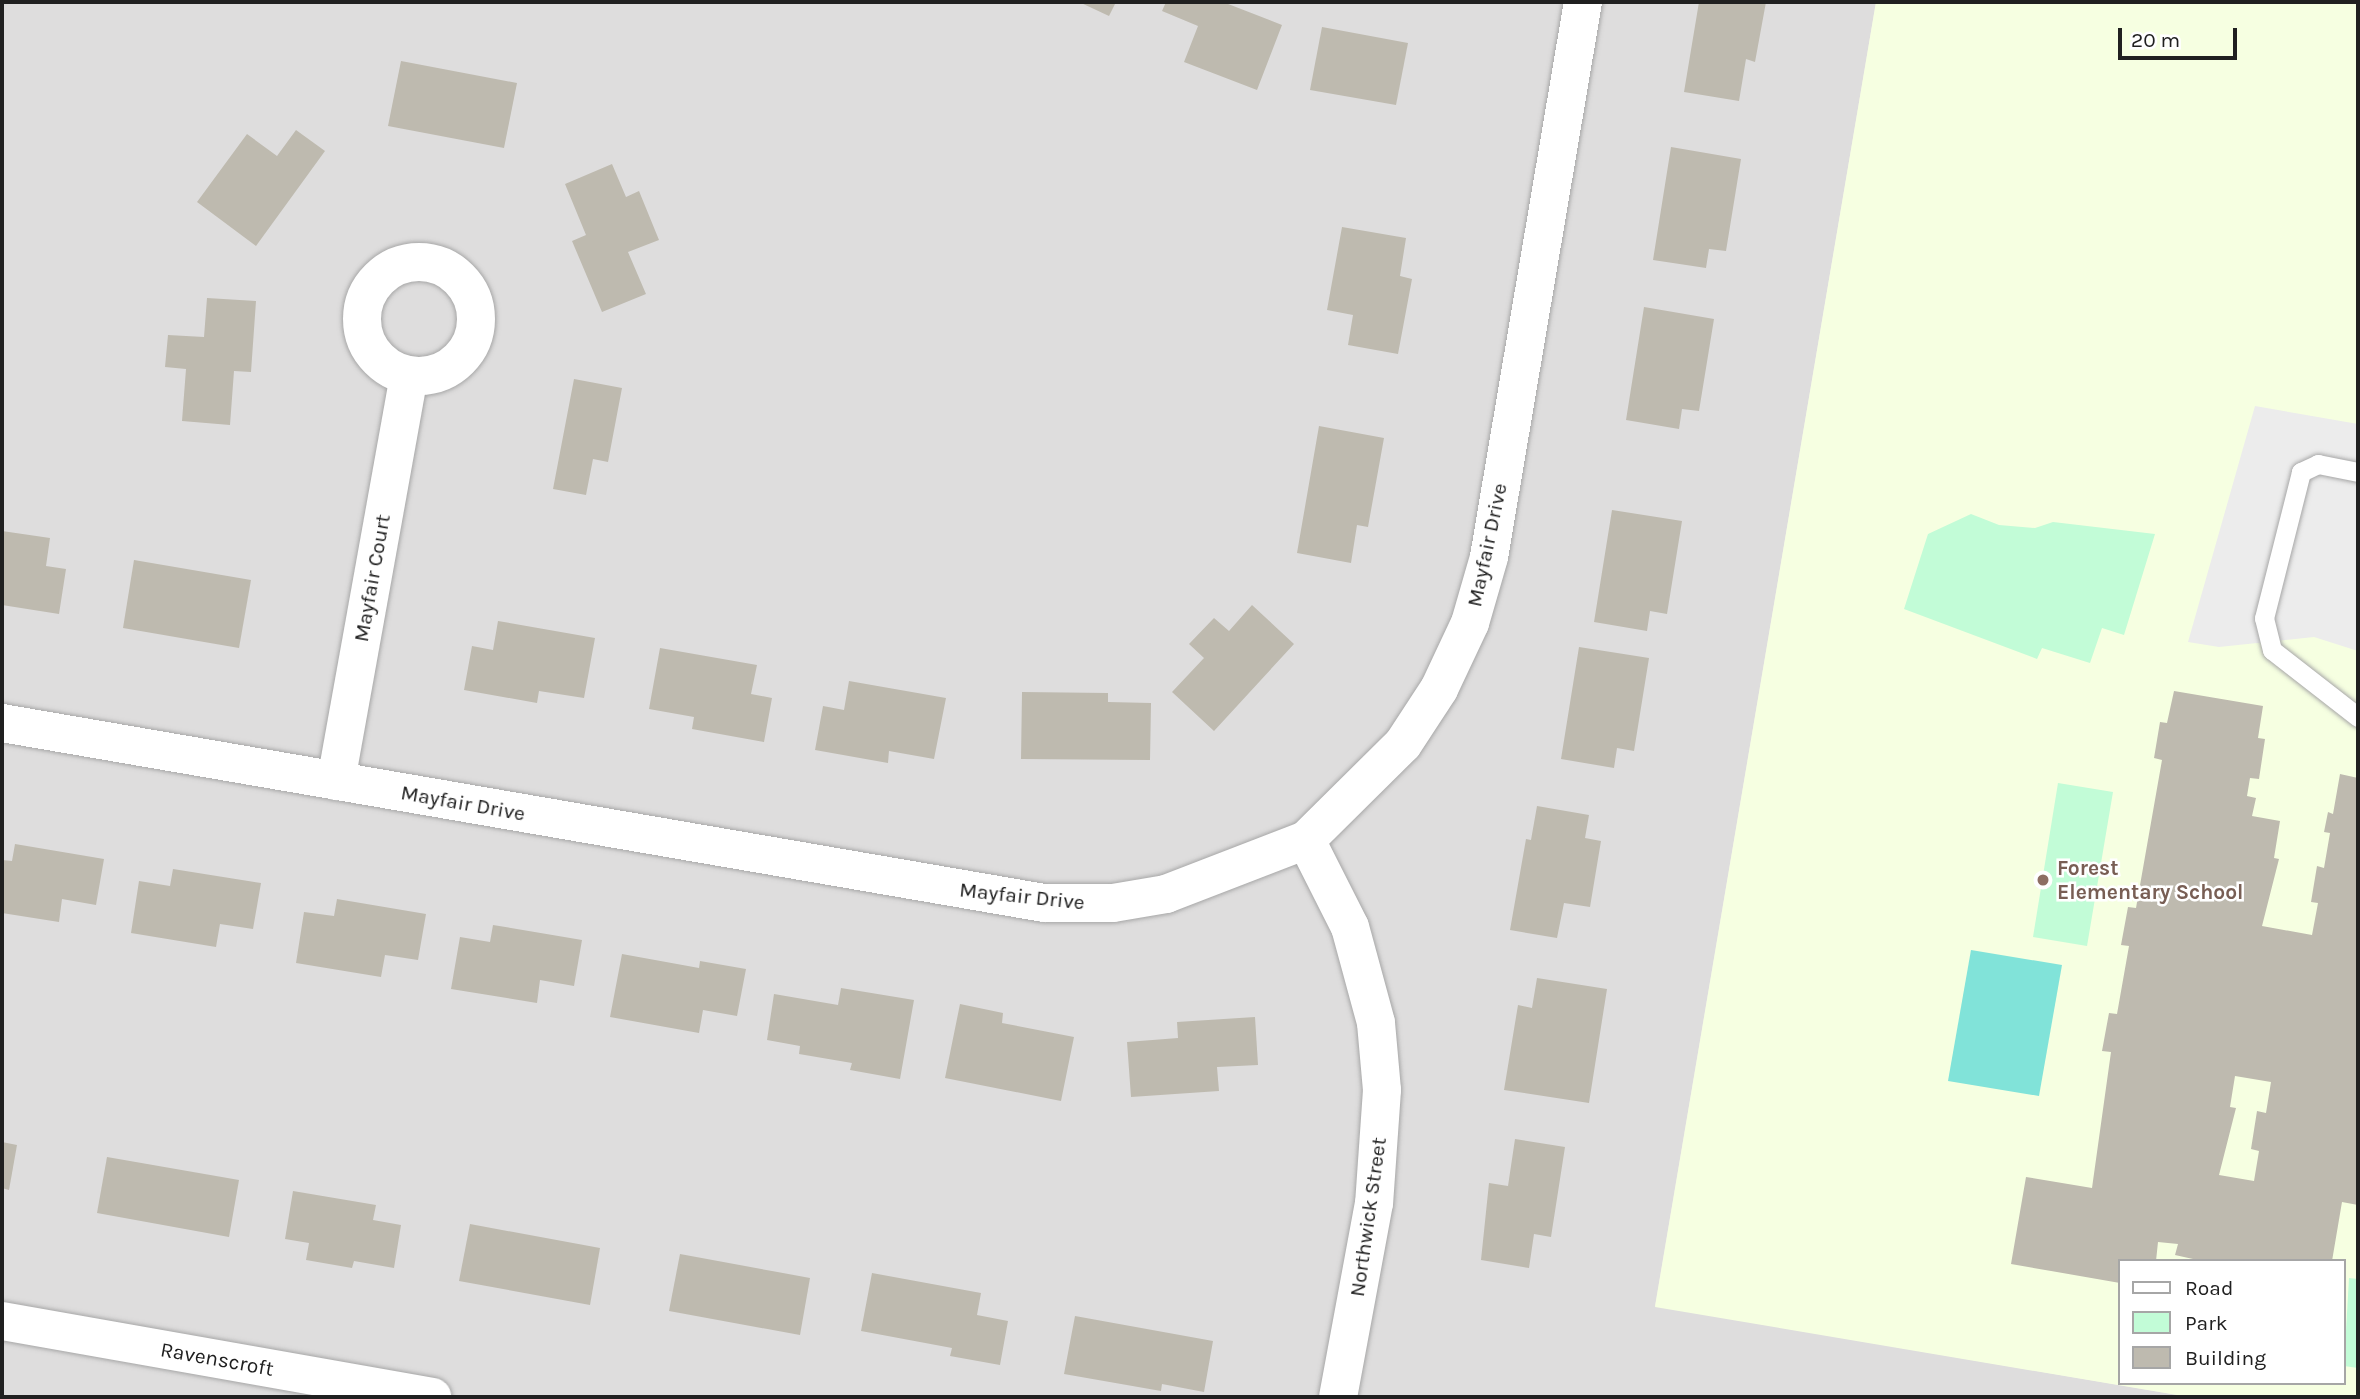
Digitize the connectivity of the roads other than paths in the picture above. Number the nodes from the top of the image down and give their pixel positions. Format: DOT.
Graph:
graph roads {
  1 [pos="1583,2"];
  2 [pos="409,376"];
  3 [pos="2358,472"];
  4 [pos="2358,717"];
  5 [pos="2,723"];
  6 [pos="336,781"];
  7 [pos="1306,840"];
  8 [pos="2,1321"];
  9 [pos="432,1397"];
  10 [pos="1338,1397"];
  1 -- 7 [label="street, Mayfair Drive"];
  2 -- 6 [label="street, Mayfair Court"];
  3 -- 4 [label="lane"];
  5 -- 6 [label="street, Mayfair Drive"];
  6 -- 7 [label="street, Mayfair Drive"];
  7 -- 10 [label="street, Northwick Street"];
  8 -- 9 [label="street, Ravenscroft"];
}
